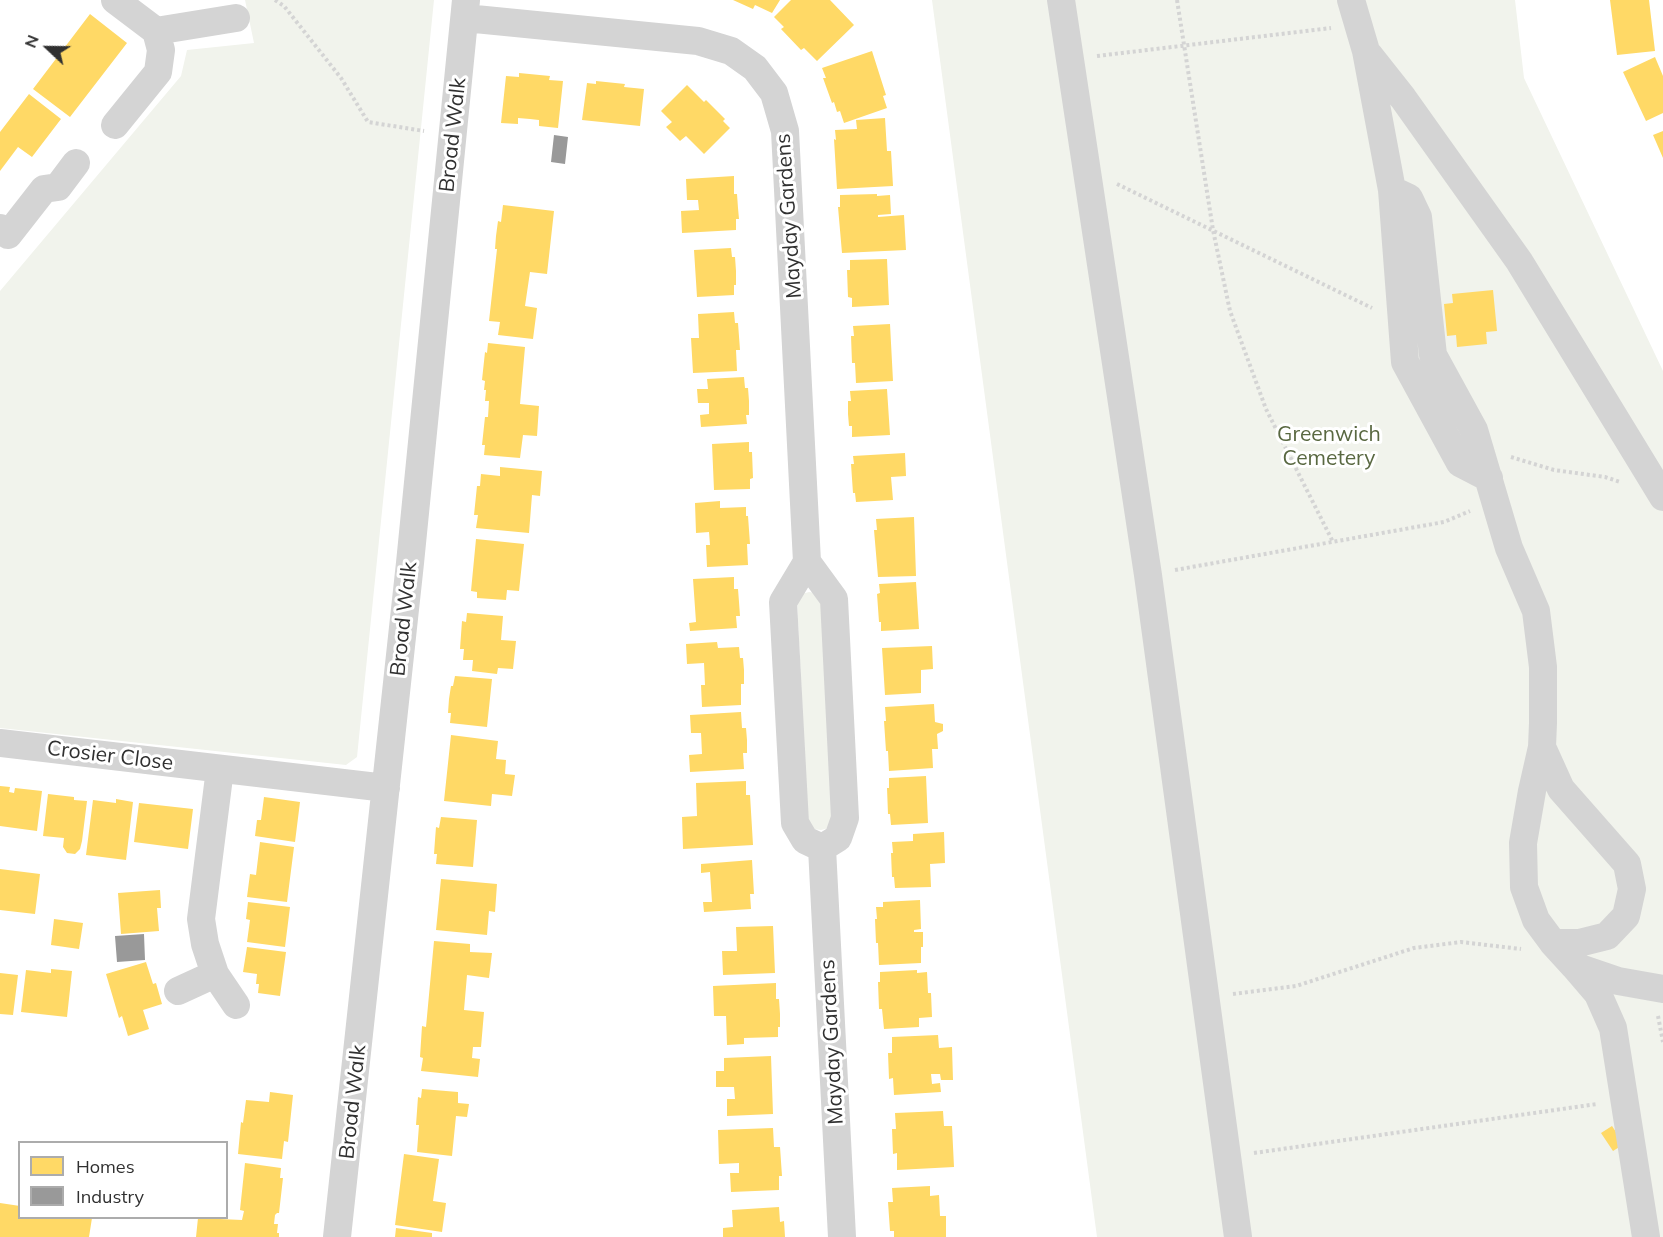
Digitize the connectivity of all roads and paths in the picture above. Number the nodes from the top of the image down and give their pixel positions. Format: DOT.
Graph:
graph roads {
  1 [pos="115,0"];
  2 [pos="274,0"];
  3 [pos="1060,0"];
  4 [pos="1177,0"];
  5 [pos="465,9"];
  6 [pos="236,18"];
  7 [pos="1359,25"];
  8 [pos="156,32"];
  9 [pos="1184,45"];
  10 [pos="1070,60"];
  11 [pos="115,125"];
  12 [pos="425,131"];
  13 [pos="76,163"];
  14 [pos="1087,169"];
  15 [pos="1392,190"];
  16 [pos="1213,230"];
  17 [pos="3,236"];
  18 [pos="1402,322"];
  19 [pos="1477,440"];
  20 [pos="1492,489"];
  21 [pos="1662,496"];
  22 [pos="1333,542"];
  23 [pos="807,562"];
  24 [pos="1148,575"];
  25 [pos="0,743"];
  26 [pos="1542,747"];
  27 [pos="220,769"];
  28 [pos="386,788"];
  29 [pos="822,848"];
  30 [pos="1564,954"];
  31 [pos="215,974"];
  32 [pos="1663,989"];
  33 [pos="178,991"];
  34 [pos="1206,997"];
  35 [pos="236,1005"];
  36 [pos="1624,1100"];
  37 [pos="1227,1156"];
  38 [pos="338,1237"];
  39 [pos="842,1237"];
  40 [pos="1238,1237"];
  41 [pos="1646,1237"];
  1 -- 8 [label="street"];
  2 -- 12 [label="path"];
  3 -- 10 [label="street"];
  4 -- 9 [label="path"];
  5 -- 23 [label="street, Mayday Gardens"];
  5 -- 28 [label="street, Broad Walk"];
  6 -- 8 [label="street"];
  7 -- 9 [label="path"];
  7 -- 15 [label="street"];
  7 -- 21 [label="street"];
  8 -- 11 [label="street"];
  9 -- 10 [label="path"];
  9 -- 16 [label="path"];
  10 -- 14 [label="street"];
  13 -- 17 [label="street"];
  14 -- 16 [label="path"];
  14 -- 24 [label="street"];
  15 -- 18 [label="street"];
  15 -- 19 [label="street"];
  16 -- 18 [label="path"];
  16 -- 22 [label="path"];
  18 -- 20 [label="street"];
  19 -- 20 [label="street"];
  19 -- 21 [label="path"];
  20 -- 22 [label="path"];
  20 -- 26 [label="street"];
  22 -- 24 [label="path"];
  23 -- 29 [label="street"];
  23 -- 29 [label="street"];
  24 -- 34 [label="street"];
  25 -- 27 [label="street, Crosier Close"];
  26 -- 30 [label="street"];
  26 -- 30 [label="street"];
  27 -- 28 [label="street, Crosier Close"];
  27 -- 31 [label="street"];
  28 -- 38 [label="street, Broad Walk"];
  29 -- 39 [label="street, Mayday Gardens"];
  30 -- 32 [label="street"];
  30 -- 34 [label="path"];
  30 -- 36 [label="street"];
  31 -- 33 [label="street"];
  31 -- 35 [label="street"];
  34 -- 37 [label="street"];
  36 -- 37 [label="path"];
  36 -- 41 [label="street"];
  37 -- 40 [label="street"];
}
